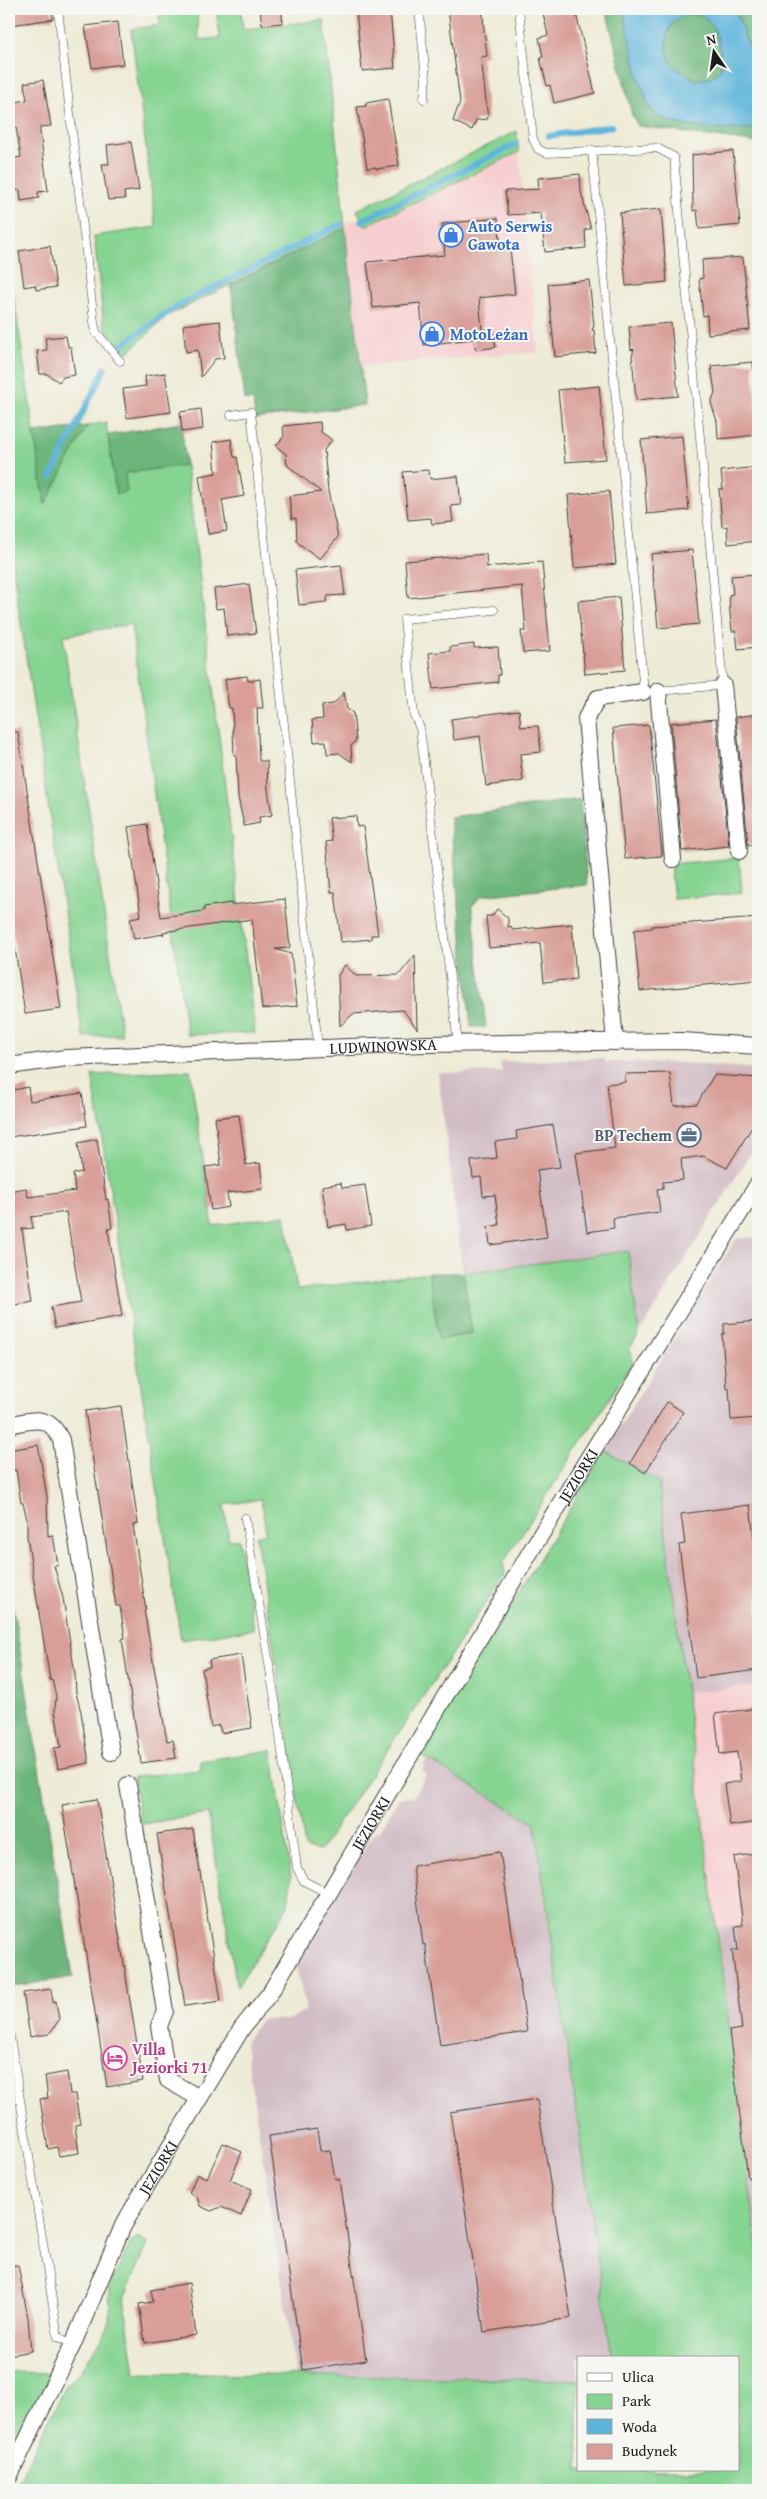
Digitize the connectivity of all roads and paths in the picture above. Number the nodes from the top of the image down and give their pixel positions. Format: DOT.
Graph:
graph roads {
  1 [pos="58,9"];
  2 [pos="418,9"];
  3 [pos="518,9"];
  4 [pos="424,99"];
  5 [pos="592,150"];
  6 [pos="120,361"];
  7 [pos="231,415"];
  8 [pos="494,610"];
  9 [pos="723,685"];
  10 [pos="650,692"];
  11 [pos="739,851"];
  12 [pos="673,859"];
  13 [pos="616,1042"];
  14 [pos="458,1044"];
  15 [pos="758,1046"];
  16 [pos="318,1047"];
  17 [pos="9,1066"];
  18 [pos="758,1184"];
  19 [pos="9,1425"];
  20 [pos="245,1518"];
  21 [pos="111,1752"];
  22 [pos="128,1785"];
  23 [pos="329,1894"];
  24 [pos="9,2031"];
  25 [pos="199,2098"];
  26 [pos="73,2344"];
  27 [pos="9,2477"];
  1 -- 6 [label="lane"];
  2 -- 4 [label="lane"];
  3 -- 5 [label="lane"];
  5 -- 9 [label="lane"];
  5 -- 10 [label="lane"];
  7 -- 16 [label="lane"];
  8 -- 14 [label="lane"];
  9 -- 10 [label="lane"];
  9 -- 11 [label="street"];
  10 -- 12 [label="street"];
  10 -- 13 [label="street"];
  13 -- 14 [label="street, LUDWINOWSKA"];
  13 -- 15 [label="street, LUDWINOWSKA"];
  14 -- 16 [label="street, LUDWINOWSKA"];
  16 -- 17 [label="street, LUDWINOWSKA"];
  18 -- 23 [label="street, JEZIORKI"];
  19 -- 21 [label="street"];
  20 -- 23 [label="lane"];
  22 -- 25 [label="street"];
  23 -- 25 [label="street, JEZIORKI"];
  24 -- 26 [label="lane"];
  25 -- 26 [label="street, JEZIORKI"];
  26 -- 27 [label="street, JEZIORKI"];
}
